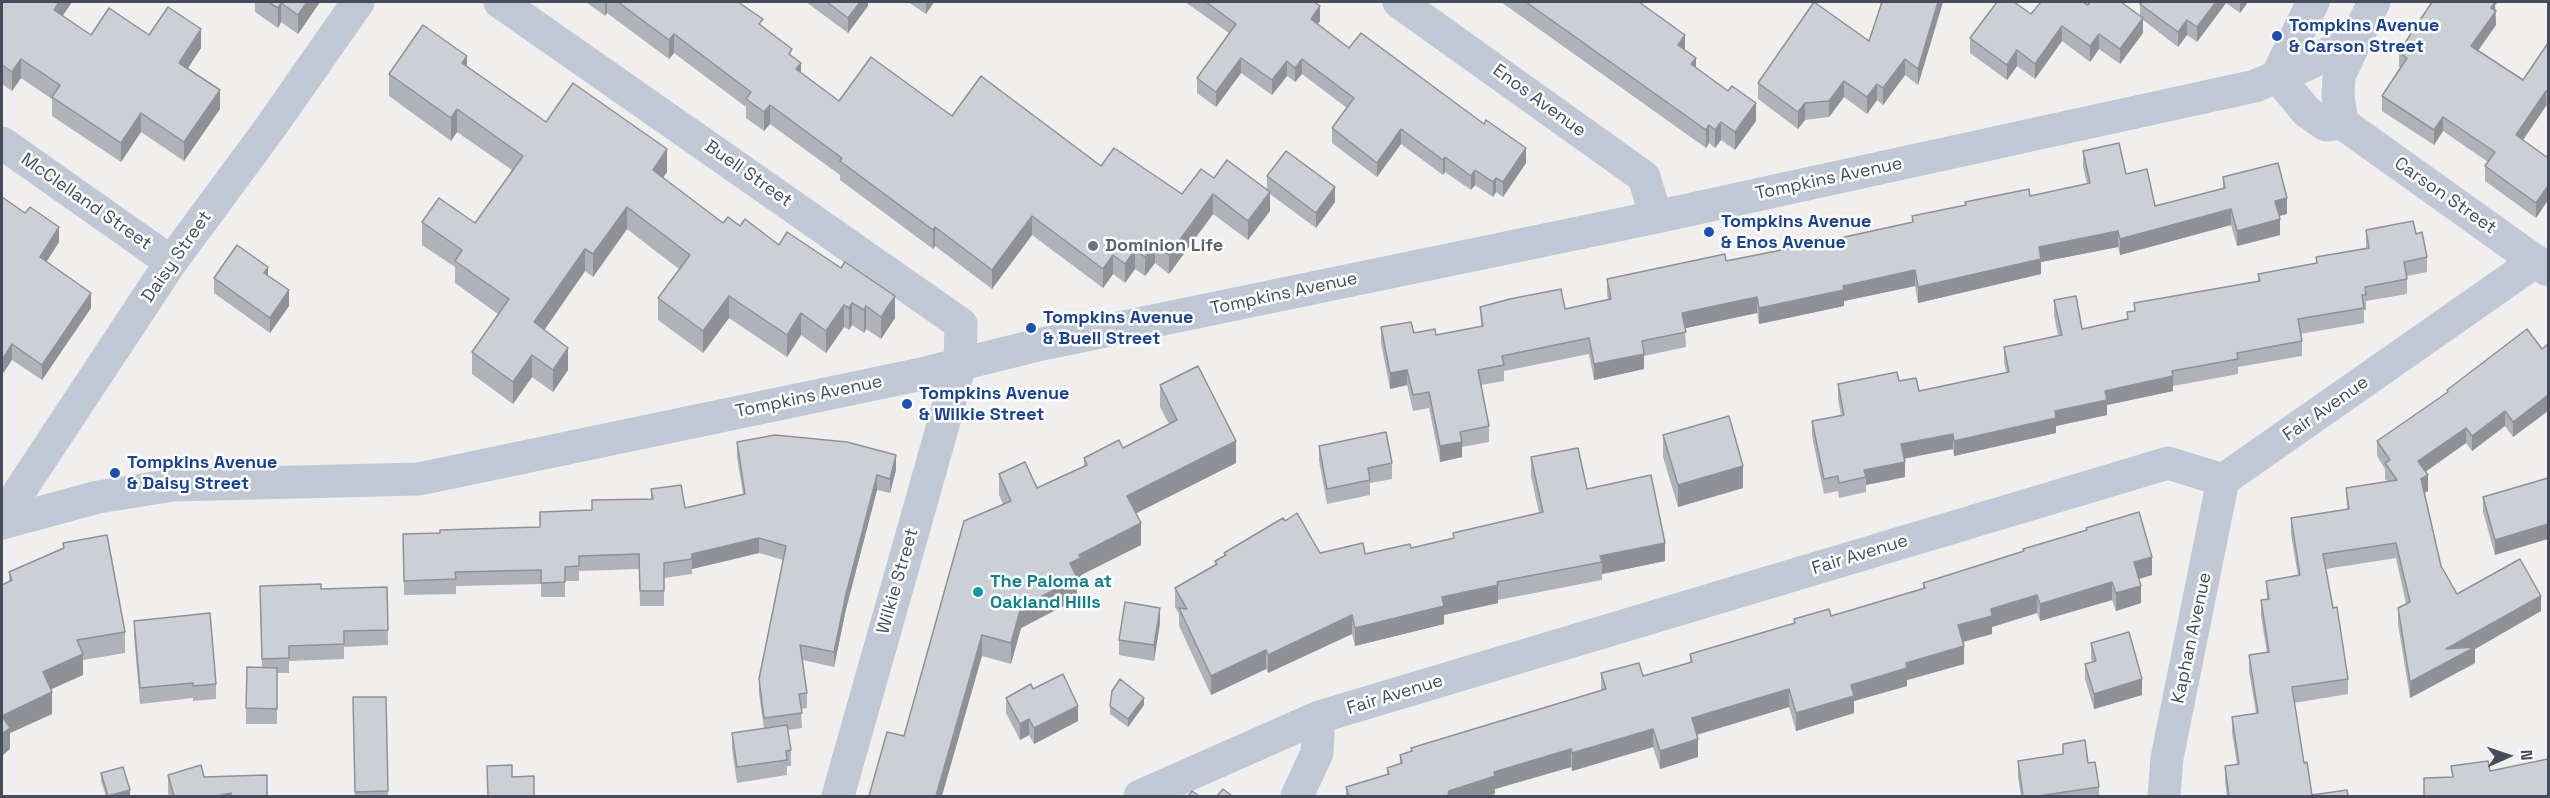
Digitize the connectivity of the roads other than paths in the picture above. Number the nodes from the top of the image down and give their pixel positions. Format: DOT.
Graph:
graph roads {
  1 [pos="358,2"];
  2 [pos="500,2"];
  3 [pos="1399,2"];
  4 [pos="2313,2"];
  5 [pos="2374,2"];
  6 [pos="2357,38"];
  7 [pos="2277,76"];
  8 [pos="2342,123"];
  9 [pos="2,143"];
  10 [pos="1656,217"];
  11 [pos="171,262"];
  12 [pos="2542,265"];
  13 [pos="960,365"];
  14 [pos="2223,480"];
  15 [pos="2,518"];
  16 [pos="2,523"];
  17 [pos="1319,717"];
  18 [pos="838,796"];
  19 [pos="1140,796"];
  20 [pos="1297,796"];
  21 [pos="2164,796"];
  1 -- 11 [label="street, Daisy Street"];
  2 -- 13 [label="street, Buell Street"];
  3 -- 10 [label="street, Enos Avenue"];
  4 -- 7 [label="street"];
  5 -- 6 [label="street"];
  6 -- 7 [label="street, Tompkins Avenue"];
  6 -- 8 [label="street"];
  7 -- 8 [label="street"];
  7 -- 10 [label="street, Tompkins Avenue"];
  8 -- 12 [label="street, Carson Street"];
  9 -- 11 [label="street, McClelland Street"];
  10 -- 13 [label="street, Tompkins Avenue"];
  11 -- 15 [label="street, Daisy Street"];
  12 -- 14 [label="street, Fair Avenue"];
  13 -- 16 [label="street, Tompkins Avenue"];
  13 -- 18 [label="street, Wilkie Street"];
  14 -- 17 [label="street, Fair Avenue"];
  14 -- 21 [label="street, Kaphan Avenue"];
  17 -- 19 [label="street, Fair Avenue"];
  17 -- 20 [label="street"];
}
